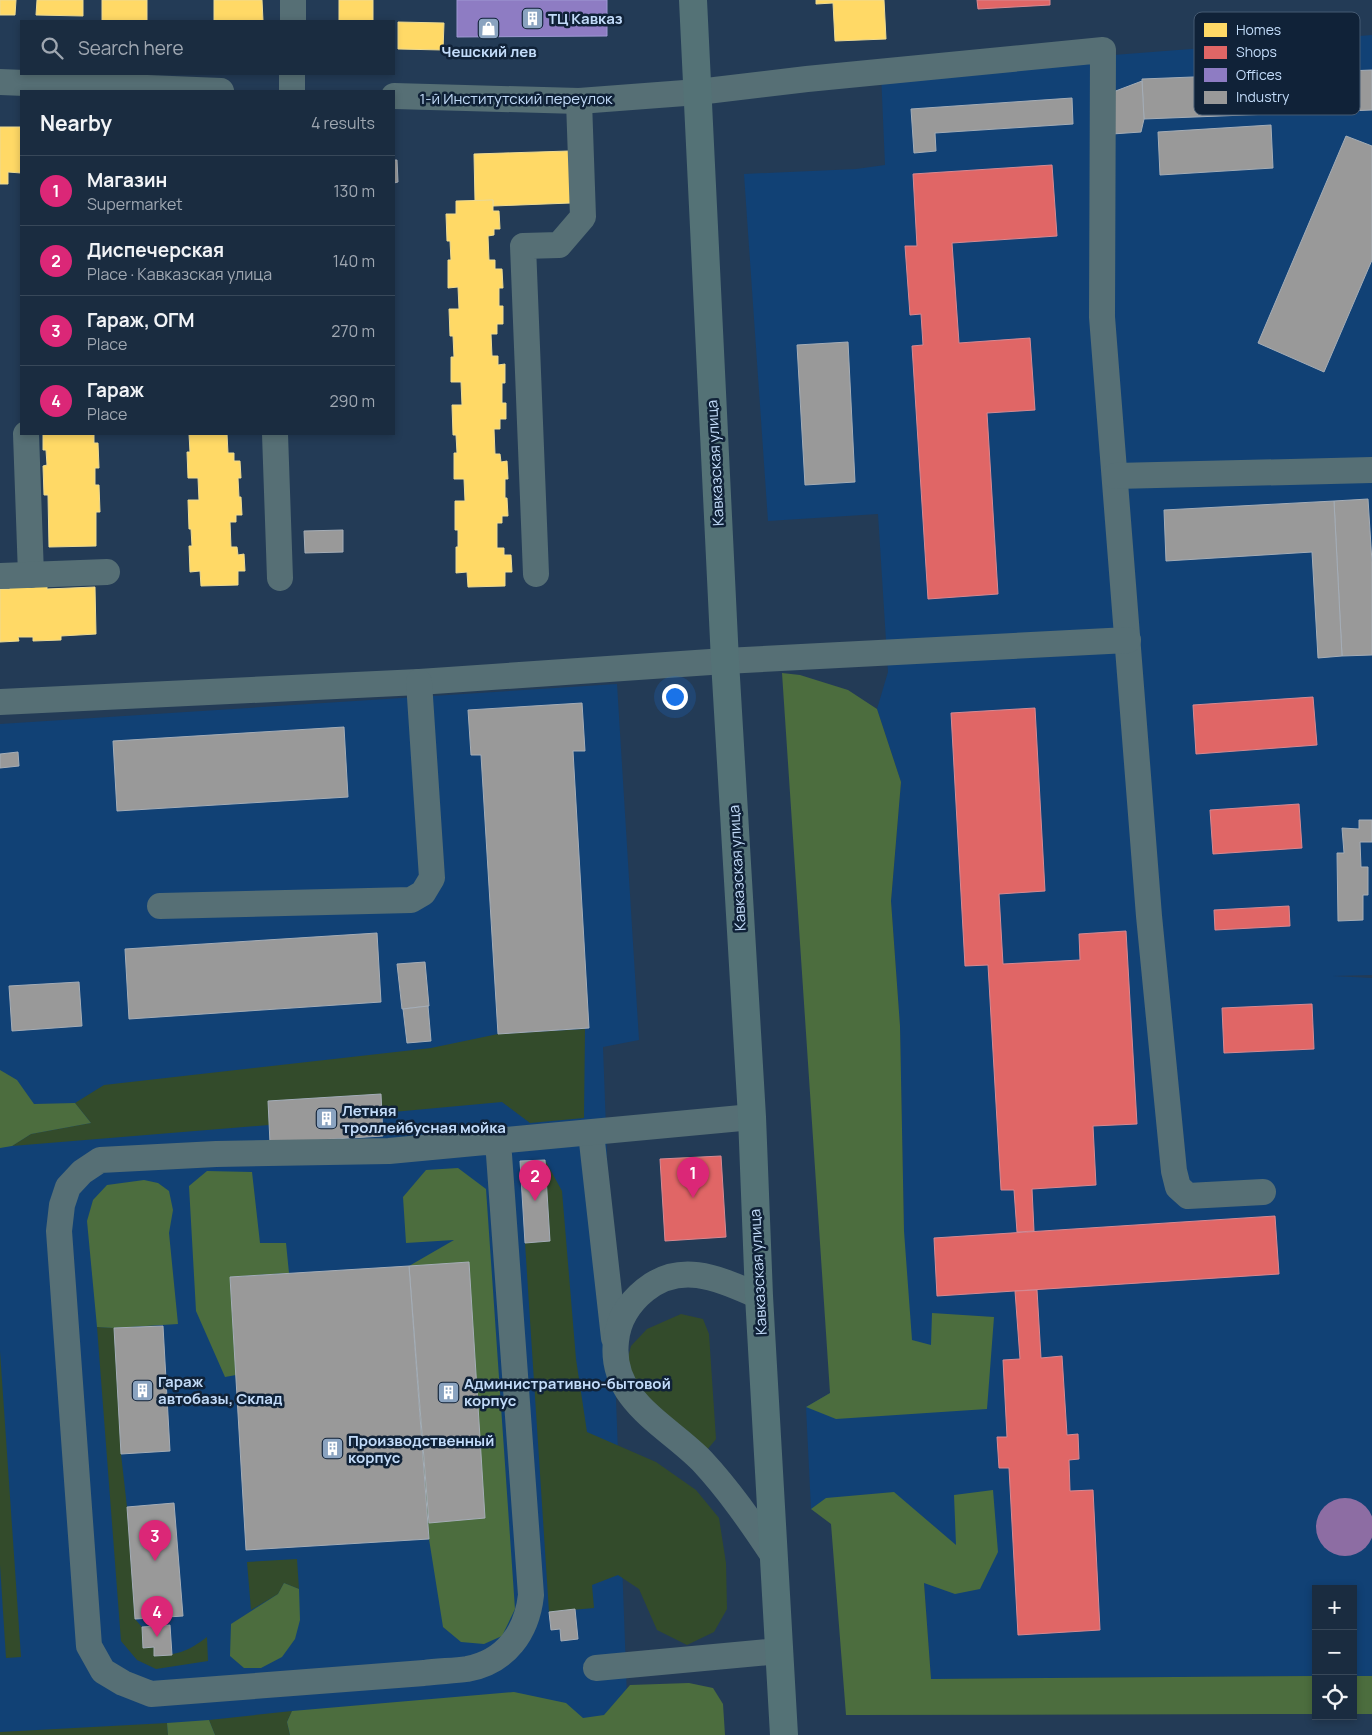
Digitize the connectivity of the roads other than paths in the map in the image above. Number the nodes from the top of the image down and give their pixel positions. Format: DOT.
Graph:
graph roads {
  1 [pos="294,0"];
  2 [pos="694,0"];
  3 [pos="293,20"];
  4 [pos="292,75"];
  5 [pos="0,82"];
  6 [pos="196,90"];
  7 [pos="292,90"];
  8 [pos="698,92"];
  9 [pos="395,96"];
  10 [pos="579,101"];
  11 [pos="26,435"];
  12 [pos="276,435"];
  13 [pos="1372,470"];
  14 [pos="1115,476"];
  15 [pos="108,572"];
  16 [pos="536,574"];
  17 [pos="31,575"];
  18 [pos="0,576"];
  19 [pos="280,578"];
  20 [pos="1128,640"];
  21 [pos="724,661"];
  22 [pos="419,682"];
  23 [pos="0,702"];
  24 [pos="160,906"];
  25 [pos="752,1116"];
  26 [pos="591,1133"];
  27 [pos="498,1141"];
  28 [pos="1263,1192"];
  29 [pos="759,1296"];
  30 [pos="615,1349"];
  31 [pos="773,1555"];
  32 [pos="779,1651"];
  33 [pos="596,1668"];
  34 [pos="784,1735"];
  1 -- 3 [label="street"];
  2 -- 8 [label="main road, Кавказская улица"];
  4 -- 7 [label="street"];
  5 -- 6 [label="street"];
  8 -- 10 [label="street, 1-й Институтский переулок"];
  8 -- 14 [label="street, 1-й Институтский переулок"];
  8 -- 21 [label="main road, Кавказская улица"];
  9 -- 10 [label="street, 1-й Институтский переулок"];
  10 -- 16 [label="street"];
  11 -- 17 [label="street"];
  12 -- 19 [label="street"];
  13 -- 14 [label="street"];
  14 -- 20 [label="street"];
  15 -- 17 [label="street"];
  17 -- 18 [label="street"];
  20 -- 21 [label="street"];
  20 -- 28 [label="street"];
  21 -- 22 [label="street"];
  21 -- 25 [label="main road, Кавказская улица"];
  22 -- 23 [label="street"];
  22 -- 24 [label="street"];
  25 -- 26 [label="street"];
  25 -- 29 [label="main road, Кавказская улица"];
  26 -- 27 [label="street"];
  26 -- 30 [label="street"];
  27 -- 27 [label="street"];
  29 -- 30 [label="street"];
  29 -- 31 [label="main road, Кавказская улица"];
  30 -- 31 [label="street"];
  31 -- 32 [label="main road, Кавказская улица"];
  32 -- 33 [label="street"];
  32 -- 34 [label="main road, Кавказская улица"];
}
